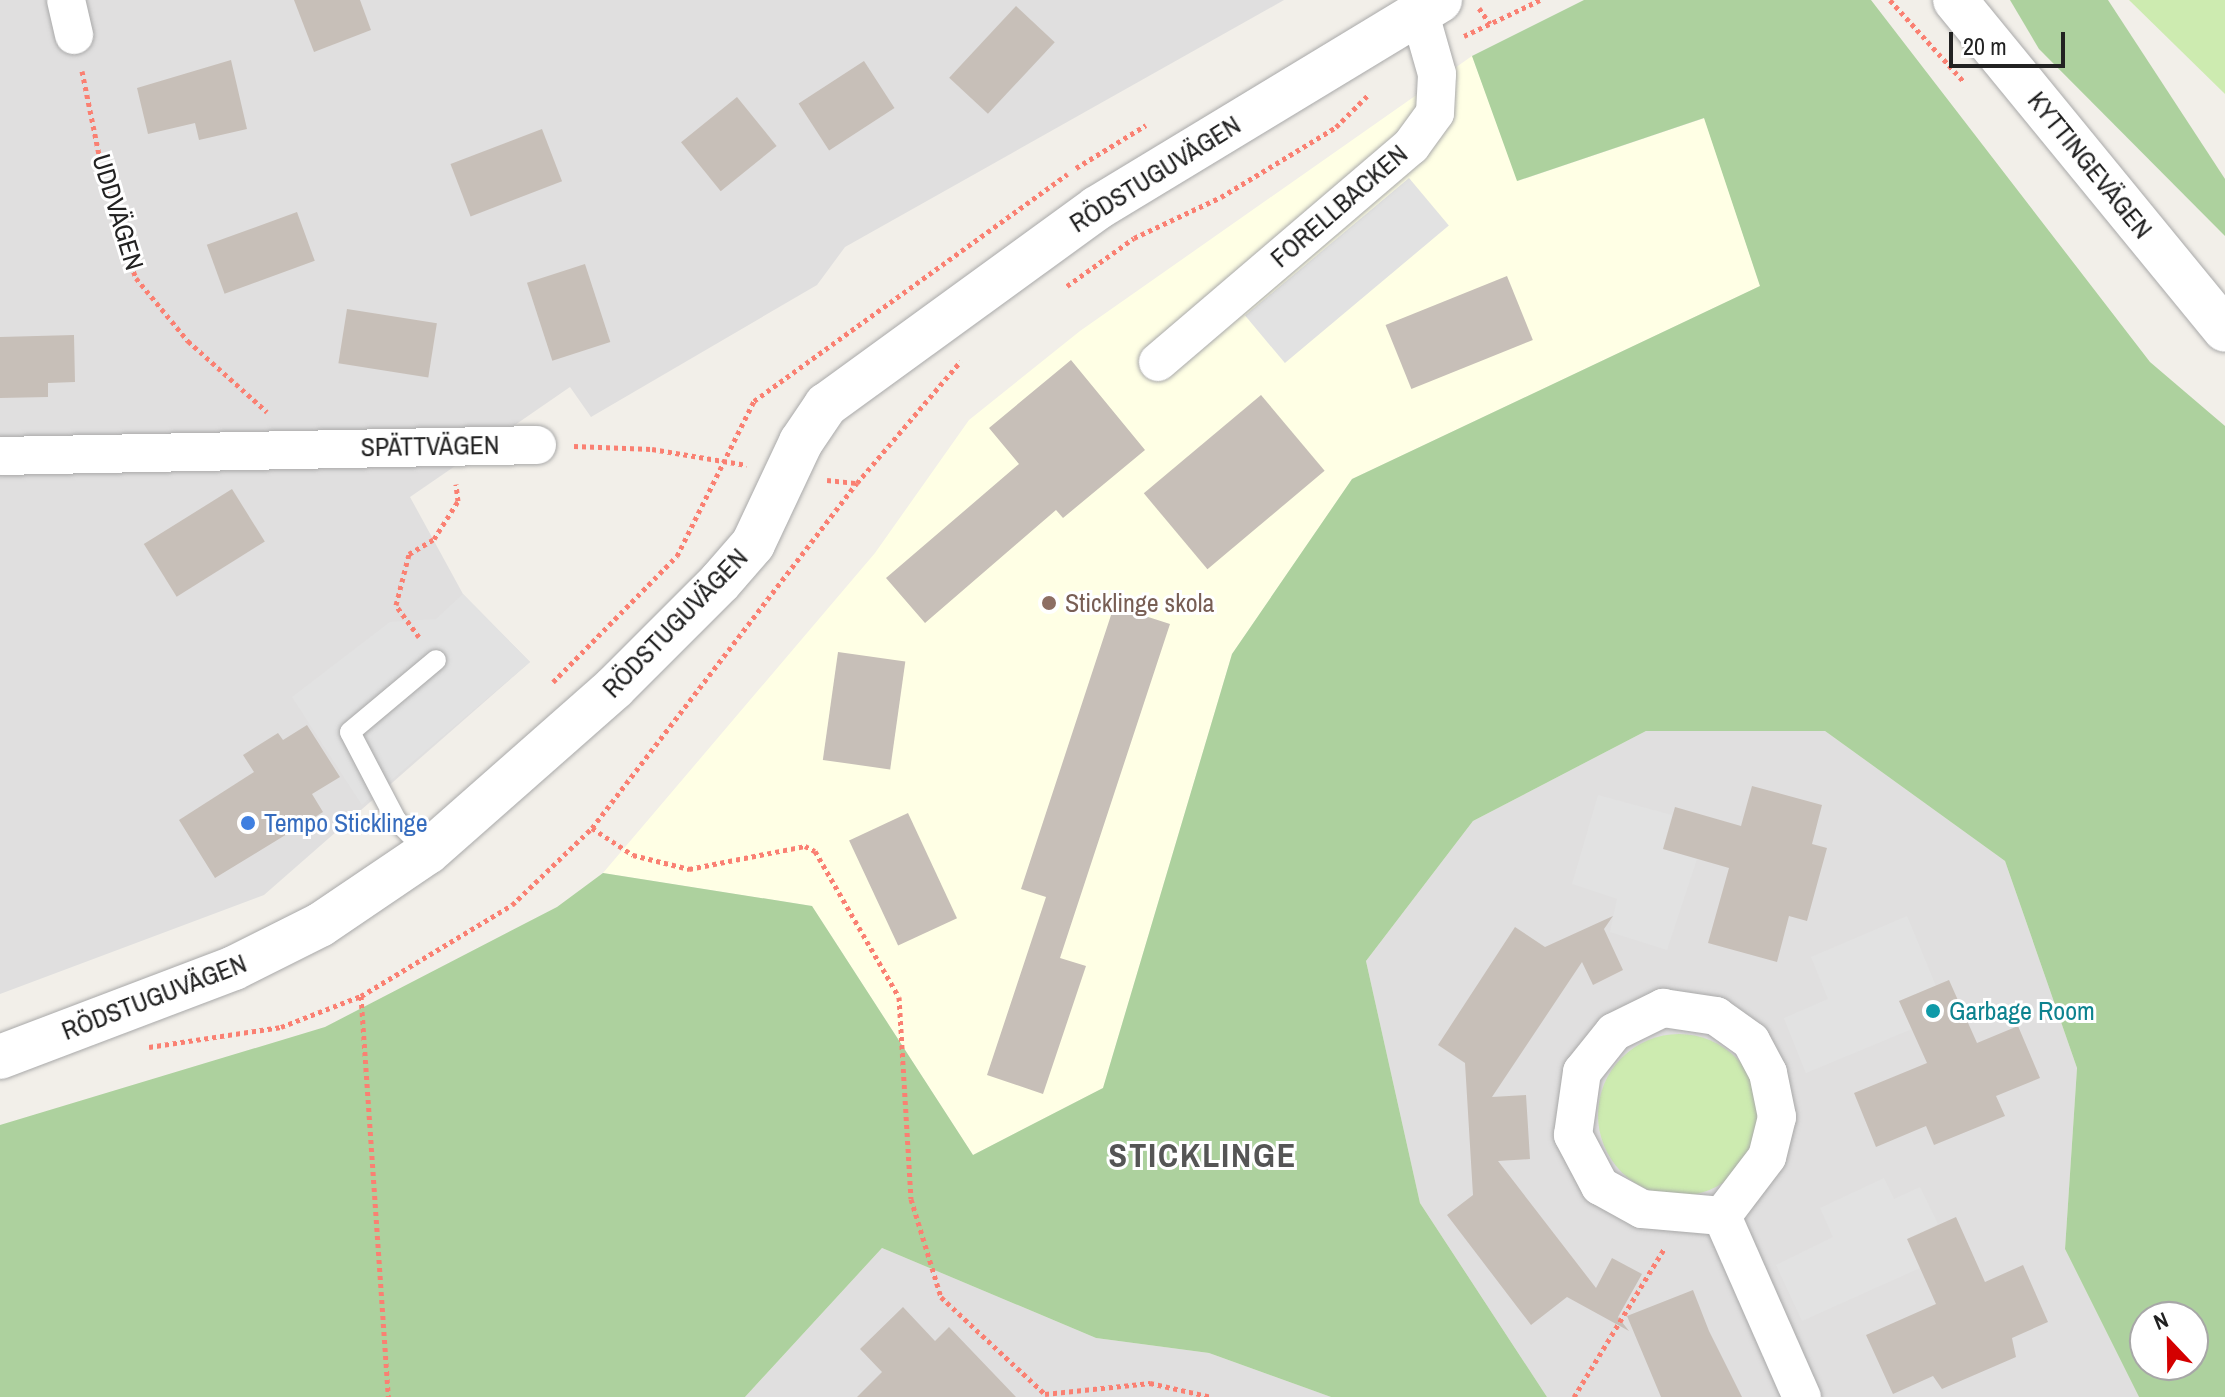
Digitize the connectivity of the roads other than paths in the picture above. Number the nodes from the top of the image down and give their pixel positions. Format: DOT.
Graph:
graph roads {
  1 [pos="1955,0"];
  2 [pos="1430,6"];
  3 [pos="2225,330"];
  4 [pos="1158,362"];
  5 [pos="537,445"];
  6 [pos="0,456"];
  7 [pos="436,660"];
  8 [pos="428,852"];
  9 [pos="0,1057"];
  10 [pos="1722,1216"];
  11 [pos="1802,1397"];
  1 -- 3 [label="street, KYTTINGEVÄGEN"];
  2 -- 4 [label="street, FORELLBACKEN"];
  2 -- 8 [label="street, RÖDSTUGUVÄGEN"];
  5 -- 6 [label="street, SPÄTTVÄGEN"];
  7 -- 8 [label="lane"];
  8 -- 9 [label="street, RÖDSTUGUVÄGEN"];
  10 -- 10 [label="street"];
  10 -- 11 [label="street"];
}
